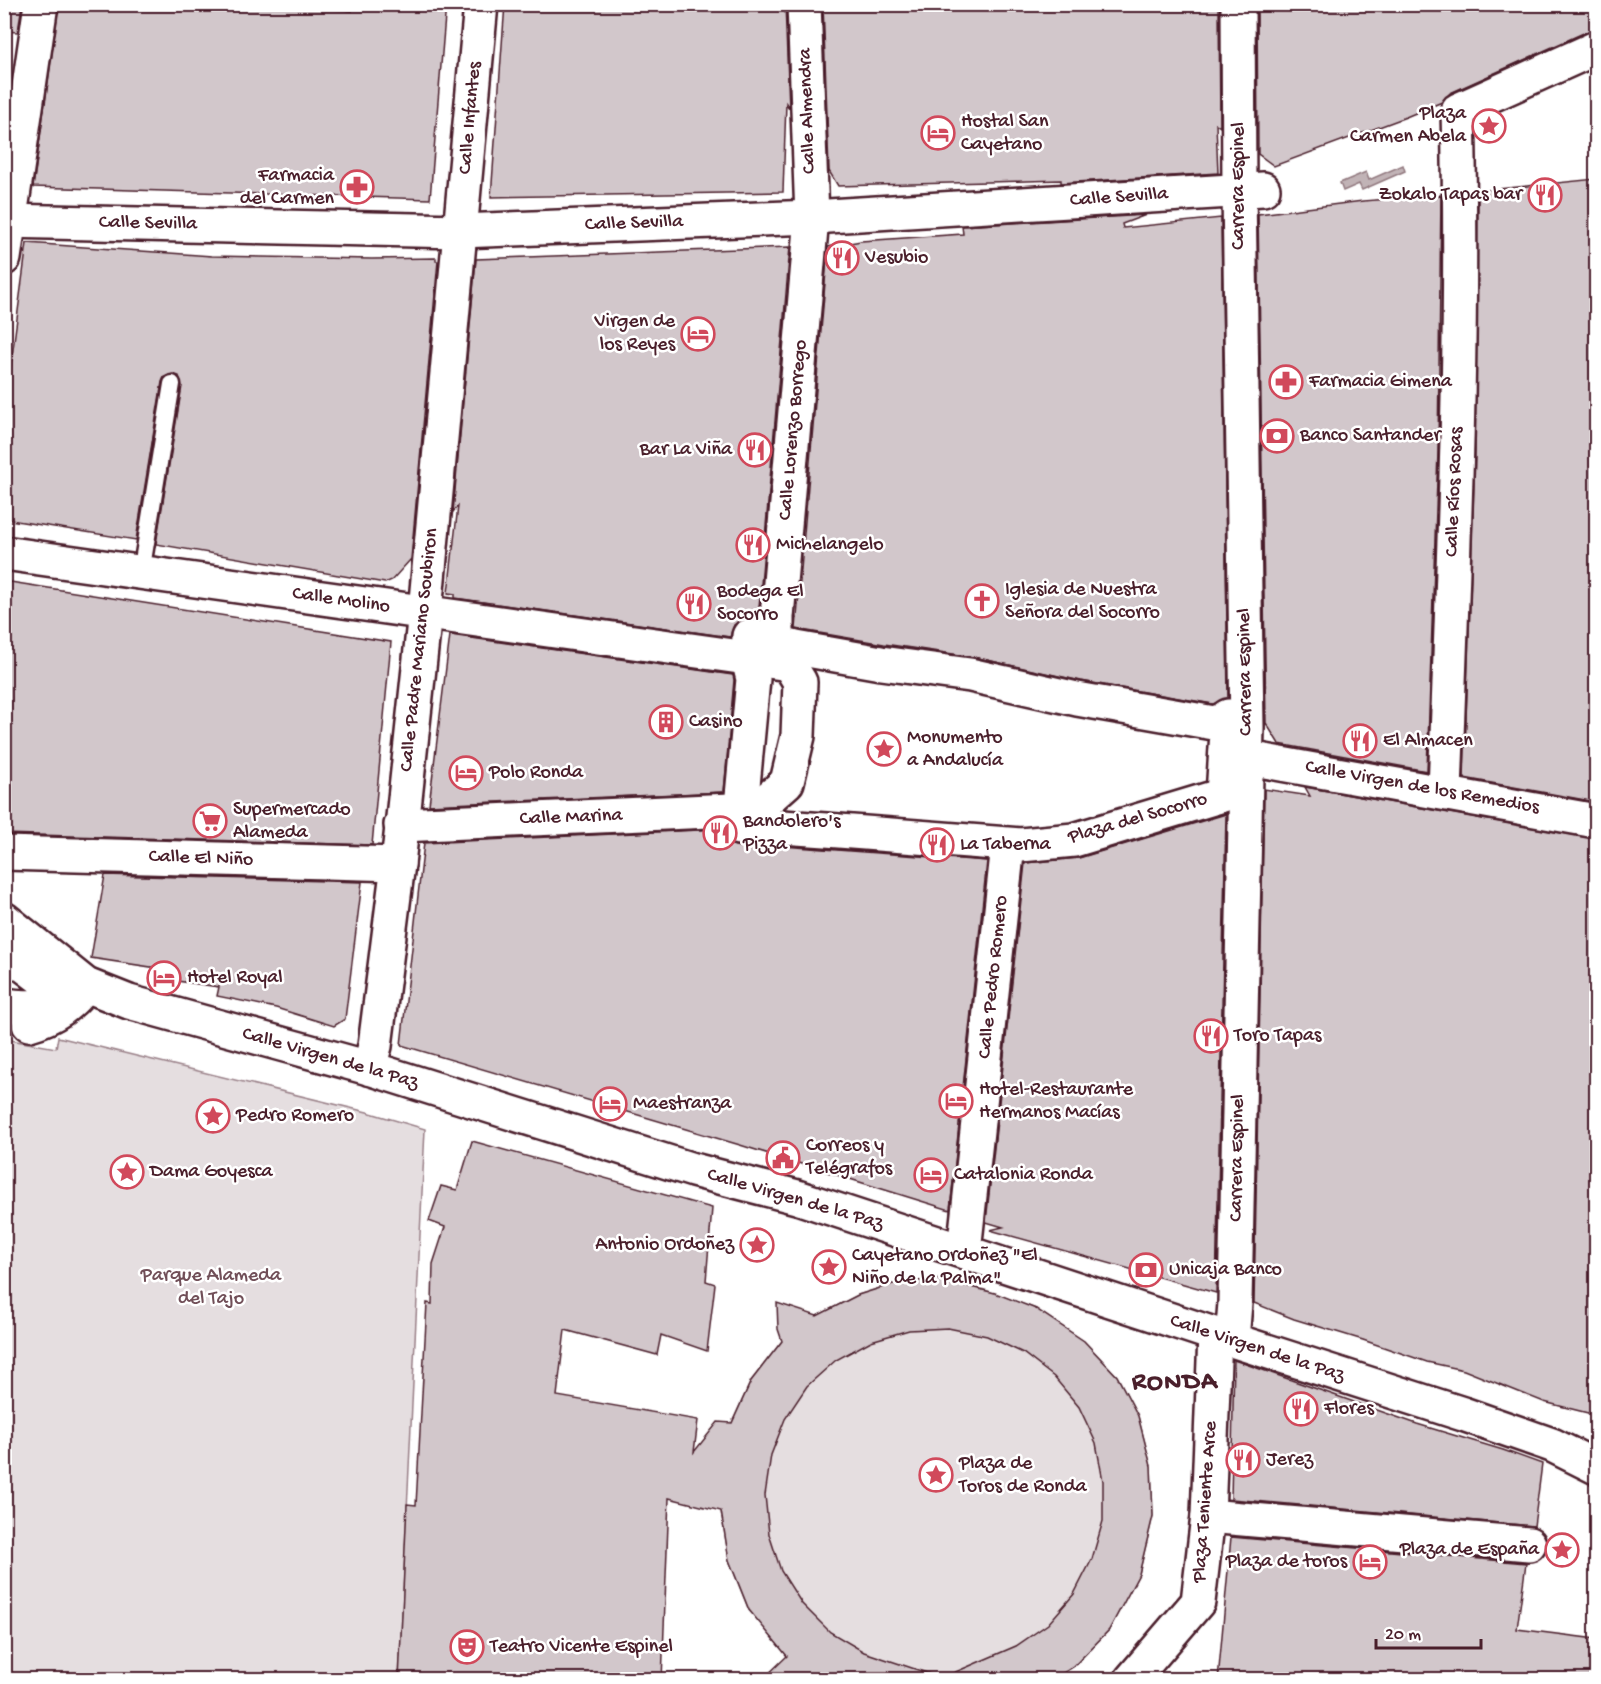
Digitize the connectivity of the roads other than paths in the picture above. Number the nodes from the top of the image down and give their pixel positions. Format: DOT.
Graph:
graph roads {
  1 [pos="41,4"];
  2 [pos="482,4"];
  3 [pos="804,4"];
  4 [pos="1238,4"];
  5 [pos="1596,48"];
  6 [pos="1251,190"];
  7 [pos="812,217"];
  8 [pos="7,221"];
  9 [pos="460,231"];
  10 [pos="4,258"];
  11 [pos="172,384"];
  12 [pos="4,553"];
  13 [pos="141,573"];
  14 [pos="425,612"];
  15 [pos="777,642"];
  16 [pos="748,659"];
  17 [pos="1235,755"];
  18 [pos="1445,792"];
  19 [pos="740,810"];
  20 [pos="1596,821"];
  21 [pos="401,825"];
  22 [pos="1008,845"];
  23 [pos="4,853"];
  24 [pos="398,864"];
  25 [pos="4,919"];
  26 [pos="4,950"];
  27 [pos="86,985"];
  28 [pos="4,1005"];
  29 [pos="4,1024"];
  30 [pos="369,1068"];
  31 [pos="964,1251"];
  32 [pos="1223,1338"];
  33 [pos="1596,1467"];
  34 [pos="1208,1516"];
  35 [pos="1529,1544"];
  36 [pos="1131,1680"];
  1 -- 8 [label="street"];
  2 -- 9 [label="street, Calle Infantes"];
  3 -- 7 [label="street, Calle Almendra"];
  4 -- 6 [label="street, Carrera Espinel"];
  5 -- 18 [label="street, Calle Ríos Rosas"];
  6 -- 7 [label="street, Calle Sevilla"];
  6 -- 17 [label="street, Carrera Espinel"];
  7 -- 9 [label="street, Calle Sevilla"];
  7 -- 15 [label="street, Calle Lorenzo Borrego"];
  8 -- 9 [label="street, Calle Sevilla"];
  8 -- 10 [label="street"];
  9 -- 14 [label="street, Calle Padre Mariano Soubiron"];
  11 -- 13 [label="lane"];
  12 -- 13 [label="street, Calle Molino"];
  13 -- 14 [label="street, Calle Molino"];
  14 -- 16 [label="street, Calle Molino"];
  14 -- 21 [label="street, Calle Padre Mariano Soubiron"];
  15 -- 16 [label="street, Plaza del Socorro"];
  15 -- 17 [label="street, Plaza del Socorro"];
  16 -- 19 [label="street, Plaza del Socorro"];
  16 -- 19 [label="street, Calle Marina"];
  17 -- 18 [label="street, Calle Virgen de los Remedios"];
  17 -- 22 [label="street, Plaza del Socorro"];
  17 -- 32 [label="street, Carrera Espinel"];
  18 -- 20 [label="street, Calle Virgen de los Remedios"];
  19 -- 21 [label="street, Calle Marina"];
  19 -- 22 [label="street, Plaza del Socorro"];
  21 -- 24 [label="street, Calle Padre Mariano Soubiron"];
  22 -- 31 [label="street, Calle Pedro Romero"];
  23 -- 24 [label="street, Calle El Niño"];
  24 -- 30 [label="street, Calle Padre Mariano Soubiron"];
  25 -- 27 [label="street, Calle Virgen de la Paz"];
  26 -- 28 [label="street"];
  27 -- 29 [label="street"];
  27 -- 30 [label="street, Calle Virgen de la Paz"];
  30 -- 31 [label="street, Calle Virgen de la Paz"];
  31 -- 32 [label="street, Calle Virgen de la Paz"];
  32 -- 33 [label="street, Calle Virgen de la Paz"];
  32 -- 34 [label="street, Plaza Teniente Arce"];
  34 -- 35 [label="street"];
  34 -- 36 [label="street, Plaza Teniente Arce"];
}
